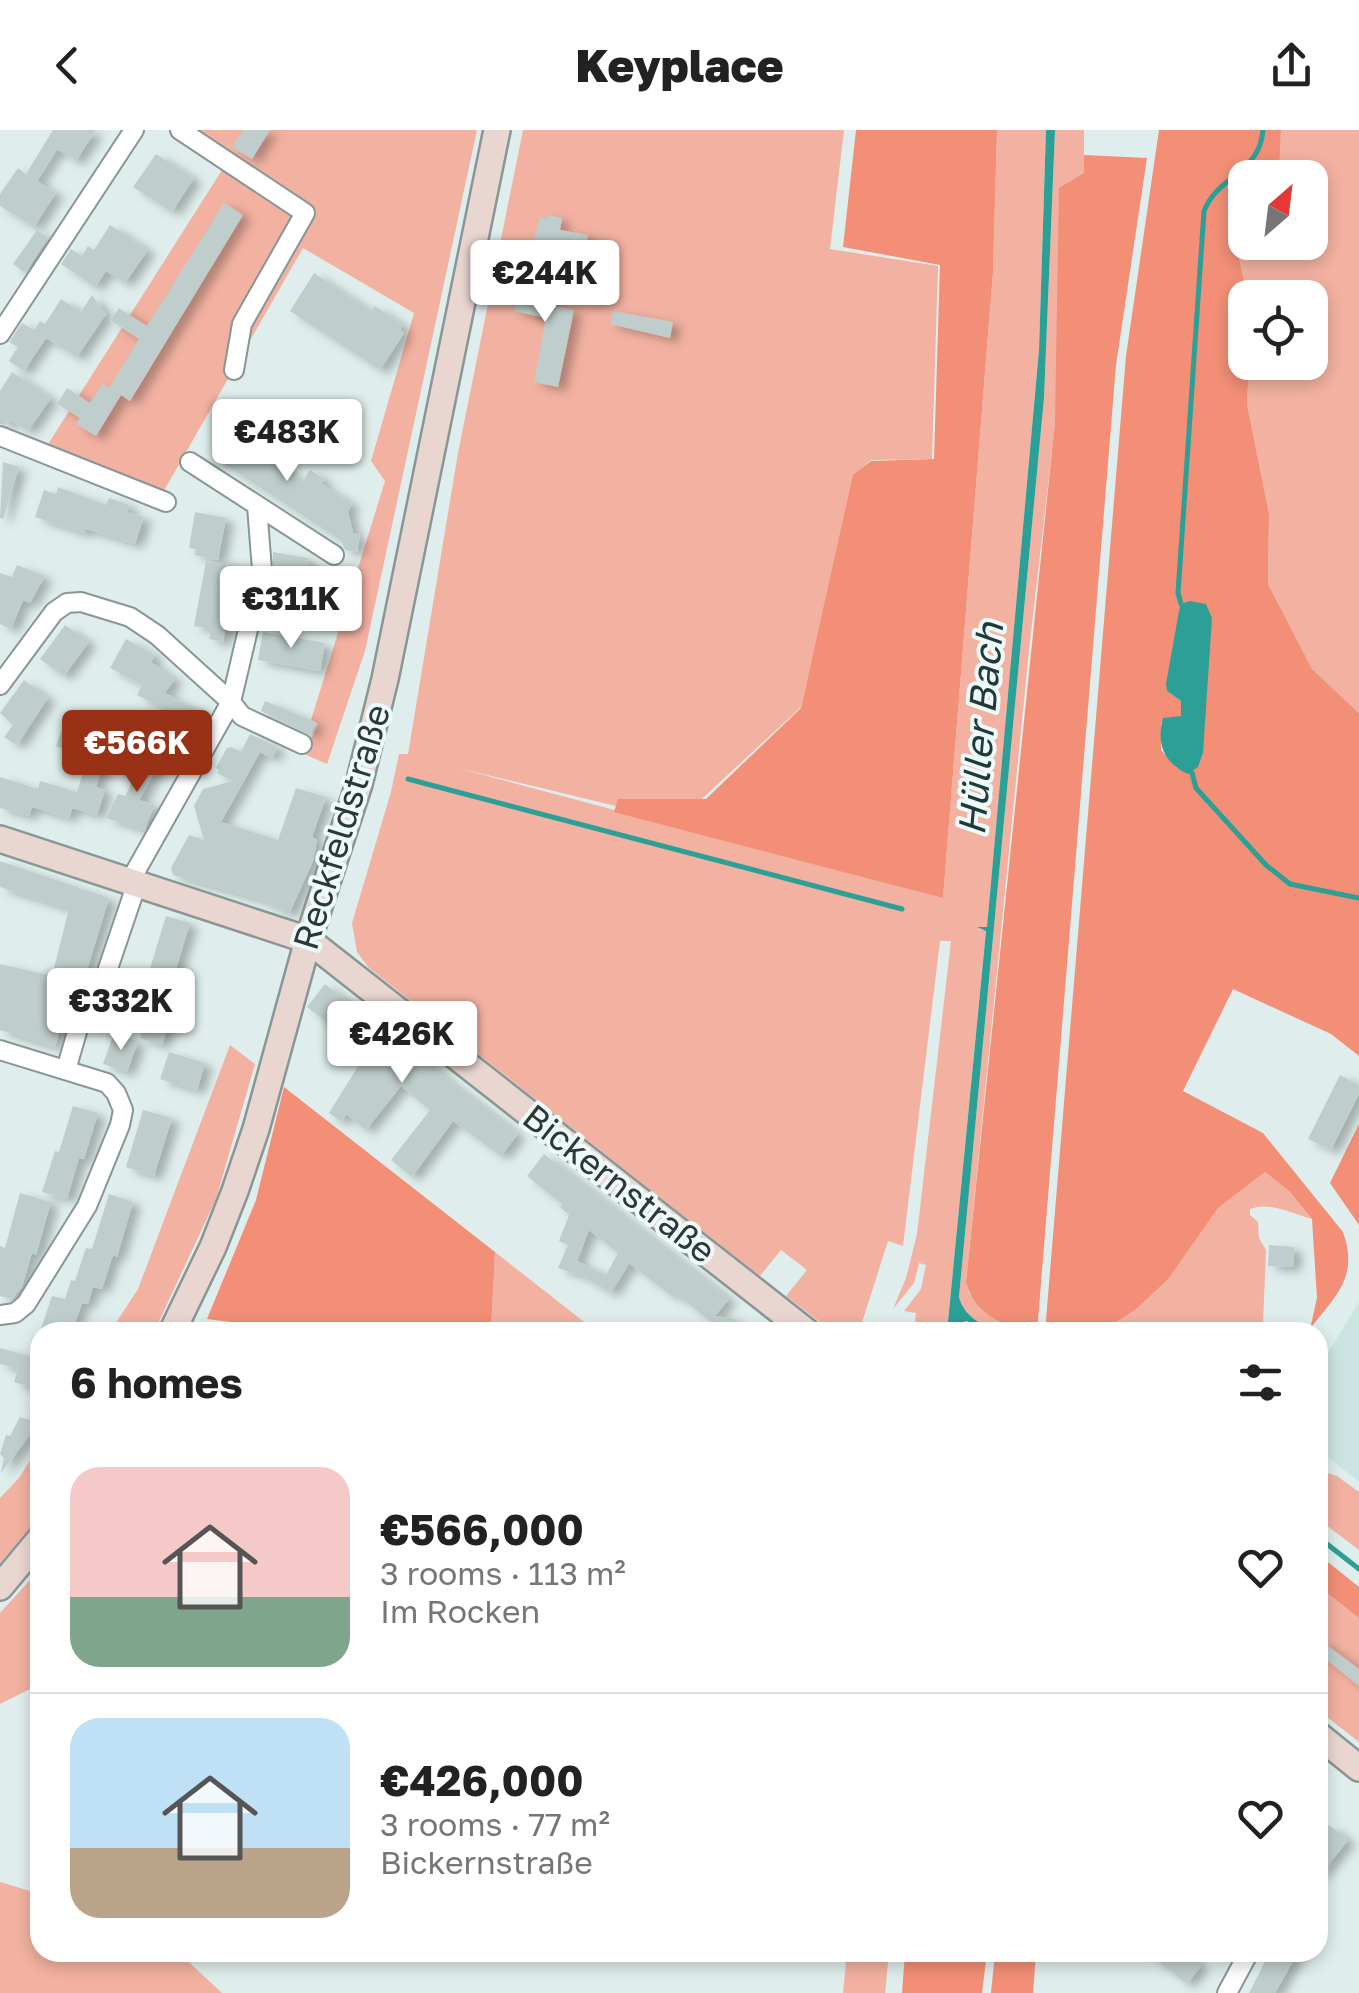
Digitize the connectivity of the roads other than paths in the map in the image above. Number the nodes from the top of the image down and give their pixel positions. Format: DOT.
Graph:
graph roads {
  1 [pos="134,130"];
  2 [pos="180,130"];
  3 [pos="497,130"];
  4 [pos="0,334"];
  5 [pos="234,370"];
  6 [pos="0,436"];
  7 [pos="190,462"];
  8 [pos="166,502"];
  9 [pos="257,506"];
  10 [pos="334,555"];
  11 [pos="0,685"];
  12 [pos="231,702"];
  13 [pos="302,744"];
  14 [pos="0,839"];
  15 [pos="133,882"];
  16 [pos="308,940"];
  17 [pos="98,998"];
  18 [pos="82,1018"];
  19 [pos="0,1050"];
  20 [pos="66,1070"];
  21 [pos="0,1315"];
  22 [pos="177,1322"];
  23 [pos="794,1322"];
  24 [pos="30,1551"];
  25 [pos="0,1587"];
  26 [pos="1328,1743"];
  27 [pos="1359,1768"];
  28 [pos="1244,1962"];
  29 [pos="1227,1993"];
  1 -- 4 [label="street"];
  2 -- 5 [label="street"];
  3 -- 16 [label="street, Reckfeldstraße"];
  6 -- 8 [label="street"];
  7 -- 9 [label="street"];
  9 -- 10 [label="street"];
  9 -- 12 [label="street"];
  11 -- 12 [label="street"];
  12 -- 13 [label="street"];
  12 -- 15 [label="street"];
  14 -- 15 [label="street, Bickernstraße"];
  15 -- 16 [label="street, Bickernstraße"];
  15 -- 17 [label="street"];
  16 -- 22 [label="street, Reckfeldstraße"];
  16 -- 23 [label="street, Bickernstraße"];
  18 -- 20 [label="street"];
  19 -- 20 [label="street"];
  20 -- 21 [label="street"];
  24 -- 25 [label="street"];
  26 -- 27 [label="street"];
  28 -- 29 [label="street"];
}
